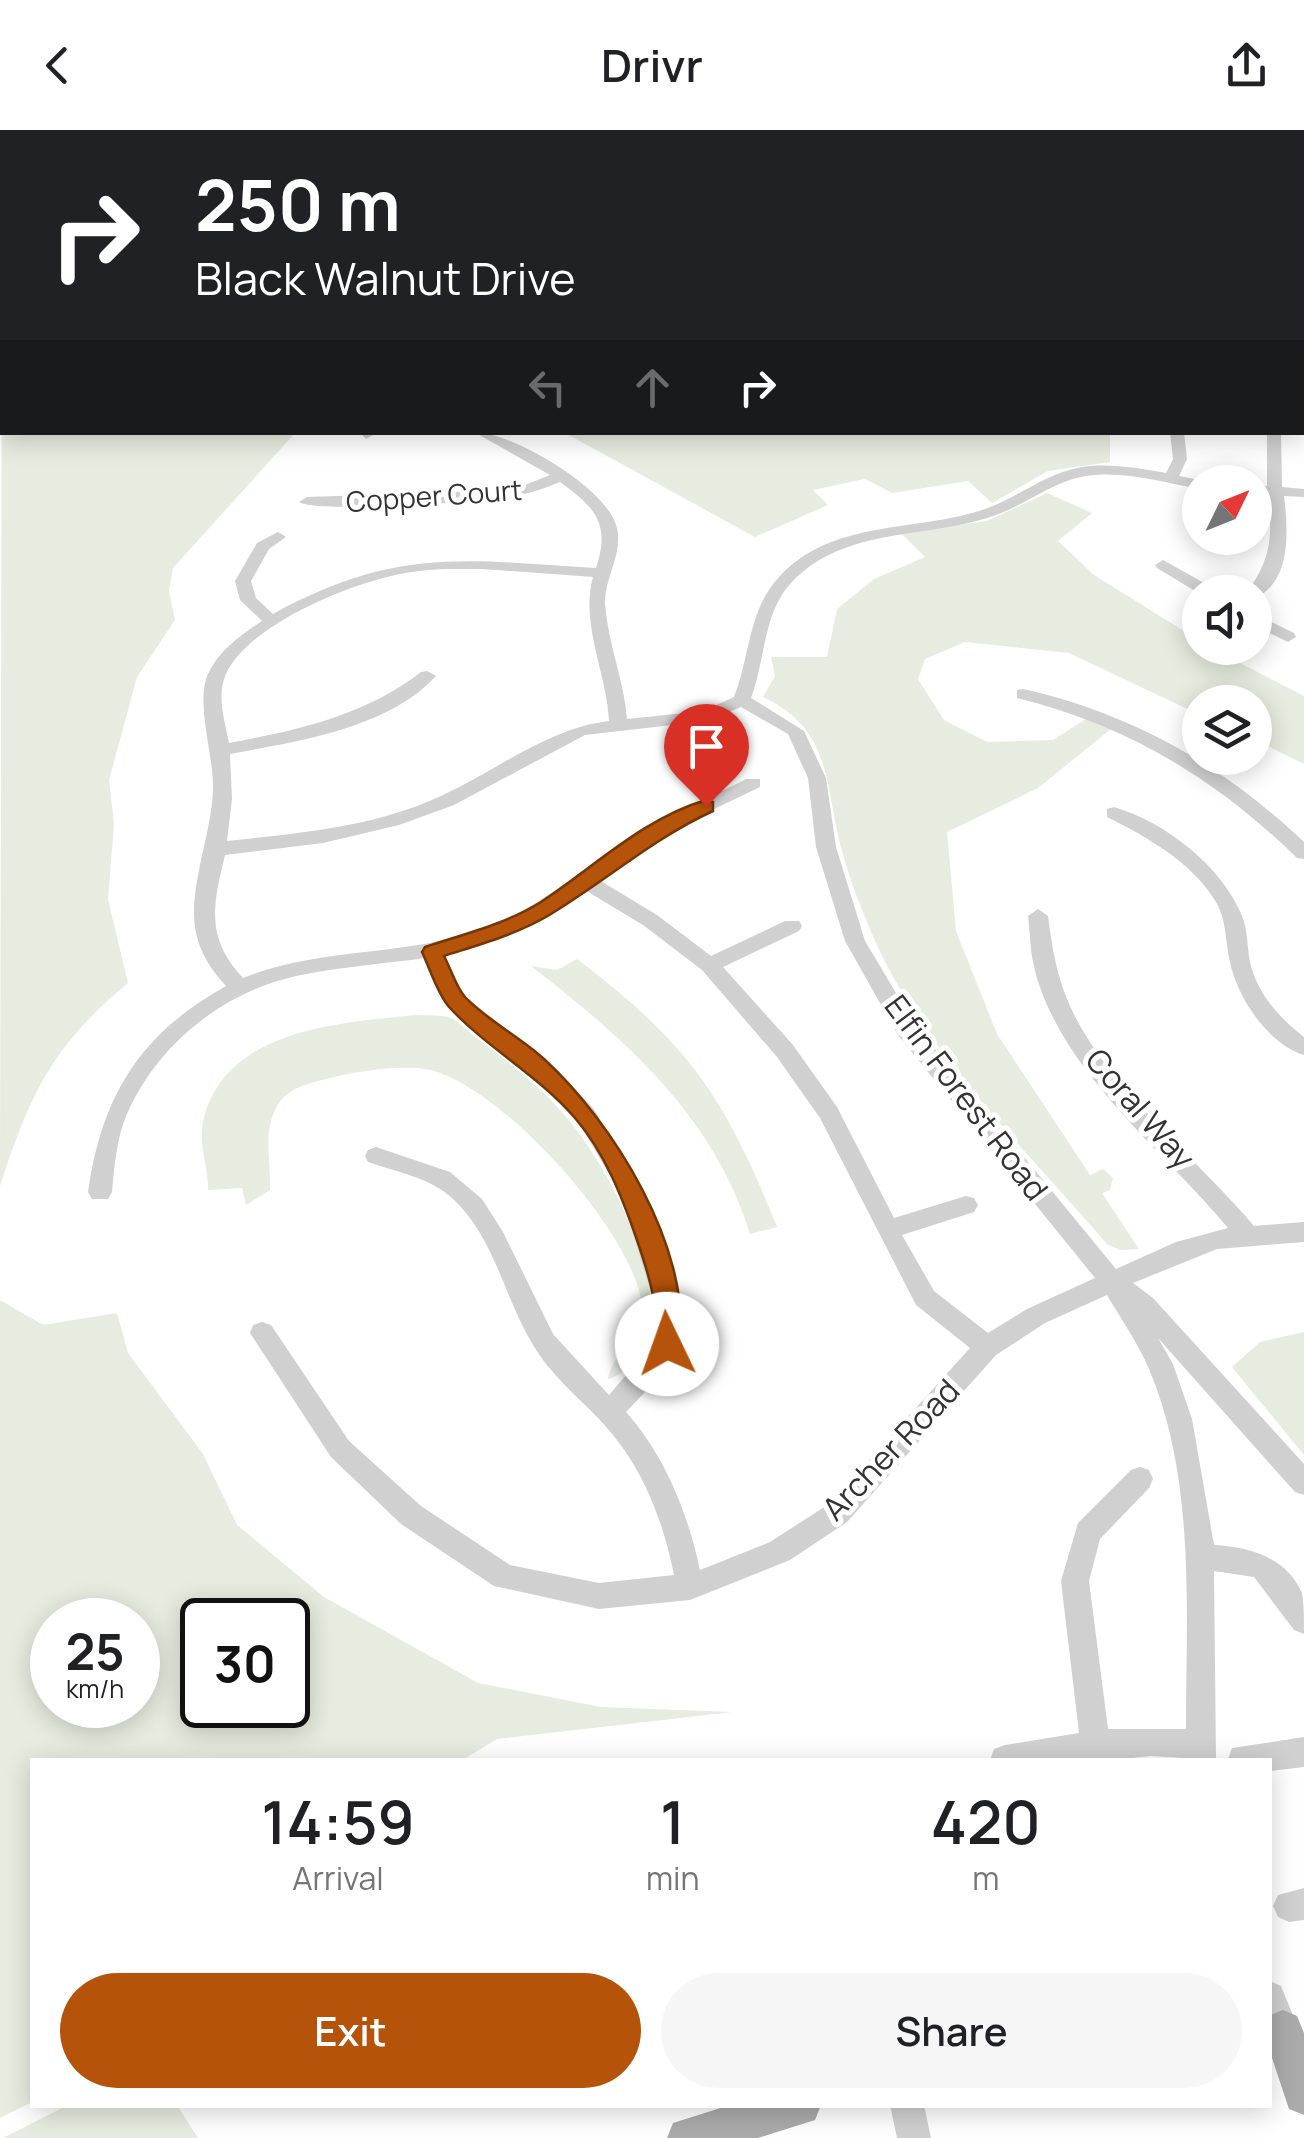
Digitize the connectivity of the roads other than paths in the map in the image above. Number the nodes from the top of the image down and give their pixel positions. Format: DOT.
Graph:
graph roads {
  1 [pos="486,435"];
  2 [pos="1176,435"];
  3 [pos="1274,435"];
  4 [pos="559,477"];
  5 [pos="1170,480"];
  6 [pos="1182,482"];
  7 [pos="1272,491"];
  8 [pos="1297,493"];
  9 [pos="307,502"];
  10 [pos="278,537"];
  11 [pos="1164,565"];
  12 [pos="602,573"];
  13 [pos="1182,576"];
  14 [pos="1272,581"];
  15 [pos="271,620"];
  16 [pos="1272,628"];
  17 [pos="1288,637"];
  18 [pos="427,676"];
  19 [pos="1023,694"];
  20 [pos="742,700"];
  21 [pos="618,724"];
  22 [pos="222,750"];
  23 [pos="754,783"];
  24 [pos="1114,813"];
  25 [pos="217,849"];
  26 [pos="1304,853"];
  27 [pos="587,882"];
  28 [pos="1038,916"];
  29 [pos="792,926"];
  30 [pos="432,952"];
  31 [pos="709,965"];
  32 [pos="240,988"];
  33 [pos="1304,1047"];
  34 [pos="376,1156"];
  35 [pos="100,1192"];
  36 [pos="966,1205"];
  37 [pos="887,1230"];
  38 [pos="1304,1232"];
  39 [pos="1247,1235"];
  40 [pos="1112,1281"];
  41 [pos="262,1333"];
  42 [pos="987,1347"];
  43 [pos="610,1412"];
  44 [pos="1140,1479"];
  45 [pos="1304,1484"];
  46 [pos="1200,1557"];
  47 [pos="690,1587"];
  48 [pos="1304,1620"];
  49 [pos="1098,1752"];
  50 [pos="1200,1752"];
  51 [pos="1304,1752"];
  52 [pos="1028,1758"];
  53 [pos="1251,1758"];
  54 [pos="1282,2021"];
  55 [pos="1304,2094"];
  56 [pos="790,2108"];
  57 [pos="908,2108"];
  58 [pos="688,2138"];
  59 [pos="914,2138"];
  1 -- 4 [label="street"];
  2 -- 5 [label="street"];
  3 -- 8 [label="street"];
  4 -- 9 [label="street, Copper Court"];
  4 -- 12 [label="street"];
  5 -- 6 [label="street"];
  5 -- 20 [label="street"];
  7 -- 8 [label="street"];
  8 -- 14 [label="street"];
  10 -- 15 [label="street"];
  11 -- 13 [label="street"];
  12 -- 15 [label="street"];
  12 -- 21 [label="street"];
  15 -- 22 [label="street"];
  16 -- 17 [label="street"];
  18 -- 22 [label="street"];
  19 -- 26 [label="street"];
  20 -- 21 [label="street"];
  20 -- 40 [label="street, Elfin Forest Road"];
  21 -- 25 [label="street"];
  22 -- 25 [label="street"];
  23 -- 27 [label="street"];
  24 -- 33 [label="street"];
  25 -- 32 [label="street"];
  27 -- 30 [label="street"];
  27 -- 31 [label="street"];
  28 -- 39 [label="street, Coral Way"];
  29 -- 31 [label="street"];
  30 -- 32 [label="street"];
  30 -- 43 [label="street"];
  31 -- 37 [label="street"];
  32 -- 35 [label="street"];
  34 -- 43 [label="street"];
  36 -- 37 [label="street"];
  37 -- 42 [label="street"];
  38 -- 39 [label="street, Archer Road"];
  39 -- 40 [label="street, Archer Road"];
  40 -- 42 [label="street, Archer Road"];
  40 -- 45 [label="street"];
  40 -- 46 [label="street"];
  41 -- 47 [label="street, Archer Road"];
  42 -- 47 [label="street, Archer Road"];
  43 -- 47 [label="street"];
  44 -- 49 [label="street"];
  46 -- 48 [label="street"];
  46 -- 50 [label="street"];
  49 -- 50 [label="street"];
  49 -- 52 [label="street"];
  51 -- 53 [label="street"];
  54 -- 55 [label="main road"];
  56 -- 58 [label="main road"];
  57 -- 59 [label="street"];
}
